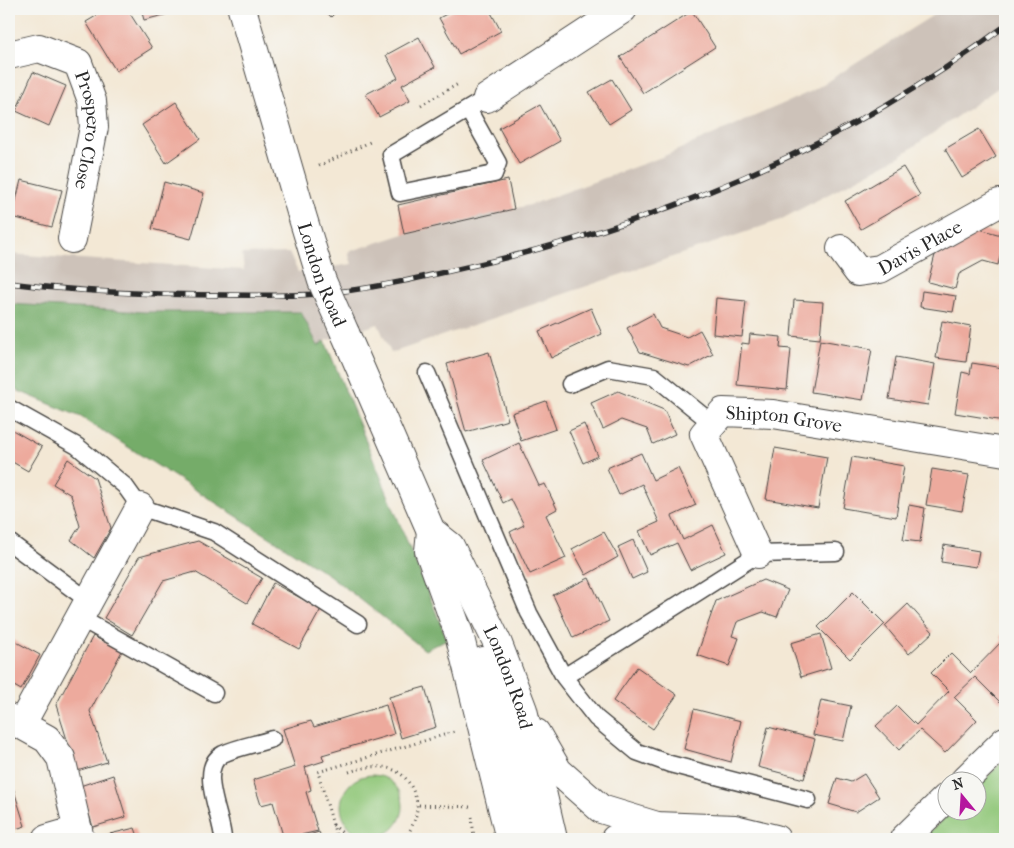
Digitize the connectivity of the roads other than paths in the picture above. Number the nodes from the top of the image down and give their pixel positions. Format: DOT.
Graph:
graph roads {
  1 [pos="242,9"];
  2 [pos="623,9"];
  3 [pos="9,55"];
  4 [pos="478,104"];
  5 [pos="1005,203"];
  6 [pos="72,240"];
  7 [pos="841,249"];
  8 [pos="428,373"];
  9 [pos="570,384"];
  10 [pos="9,408"];
  11 [pos="713,424"];
  12 [pos="1005,452"];
  13 [pos="140,507"];
  14 [pos="431,531"];
  15 [pos="9,542"];
  16 [pos="836,552"];
  17 [pos="758,554"];
  18 [pos="479,605"];
  19 [pos="84,610"];
  20 [pos="358,624"];
  21 [pos="564,677"];
  22 [pos="214,693"];
  23 [pos="523,710"];
  24 [pos="15,721"];
  25 [pos="272,739"];
  26 [pos="1005,741"];
  27 [pos="975,770"];
  28 [pos="808,800"];
  29 [pos="936,808"];
  30 [pos="657,826"];
  31 [pos="79,834"];
  32 [pos="47,839"];
  33 [pos="223,839"];
  34 [pos="510,839"];
  35 [pos="531,839"];
  36 [pos="553,839"];
  37 [pos="615,839"];
  38 [pos="776,839"];
  39 [pos="904,839"];
  1 -- 14 [label="main road, London Road, bridge"];
  2 -- 4 [label="main road"];
  3 -- 6 [label="main road, Prospero Close"];
  4 -- 4 [label="lane"];
  5 -- 7 [label="main road, Davis Place"];
  8 -- 21 [label="lane"];
  9 -- 11 [label="lane"];
  10 -- 13 [label="lane"];
  11 -- 12 [label="main road, Shipton Grove"];
  11 -- 17 [label="main road, Shipton Grove"];
  13 -- 19 [label="main road"];
  13 -- 20 [label="lane"];
  14 -- 18 [label="main road, London Road"];
  14 -- 34 [label="main road, London Road"];
  15 -- 19 [label="lane"];
  16 -- 17 [label="lane"];
  17 -- 21 [label="lane"];
  18 -- 23 [label="main road, London Road"];
  18 -- 35 [label="main road"];
  19 -- 22 [label="lane"];
  19 -- 24 [label="main road"];
  21 -- 28 [label="lane"];
  23 -- 30 [label="main road"];
  23 -- 36 [label="main road, London Road"];
  24 -- 31 [label="main road"];
  25 -- 33 [label="lane"];
  26 -- 27 [label="main road"];
  29 -- 39 [label="main road"];
  30 -- 37 [label="main road"];
  30 -- 38 [label="main road"];
  31 -- 32 [label="main road"];
}
